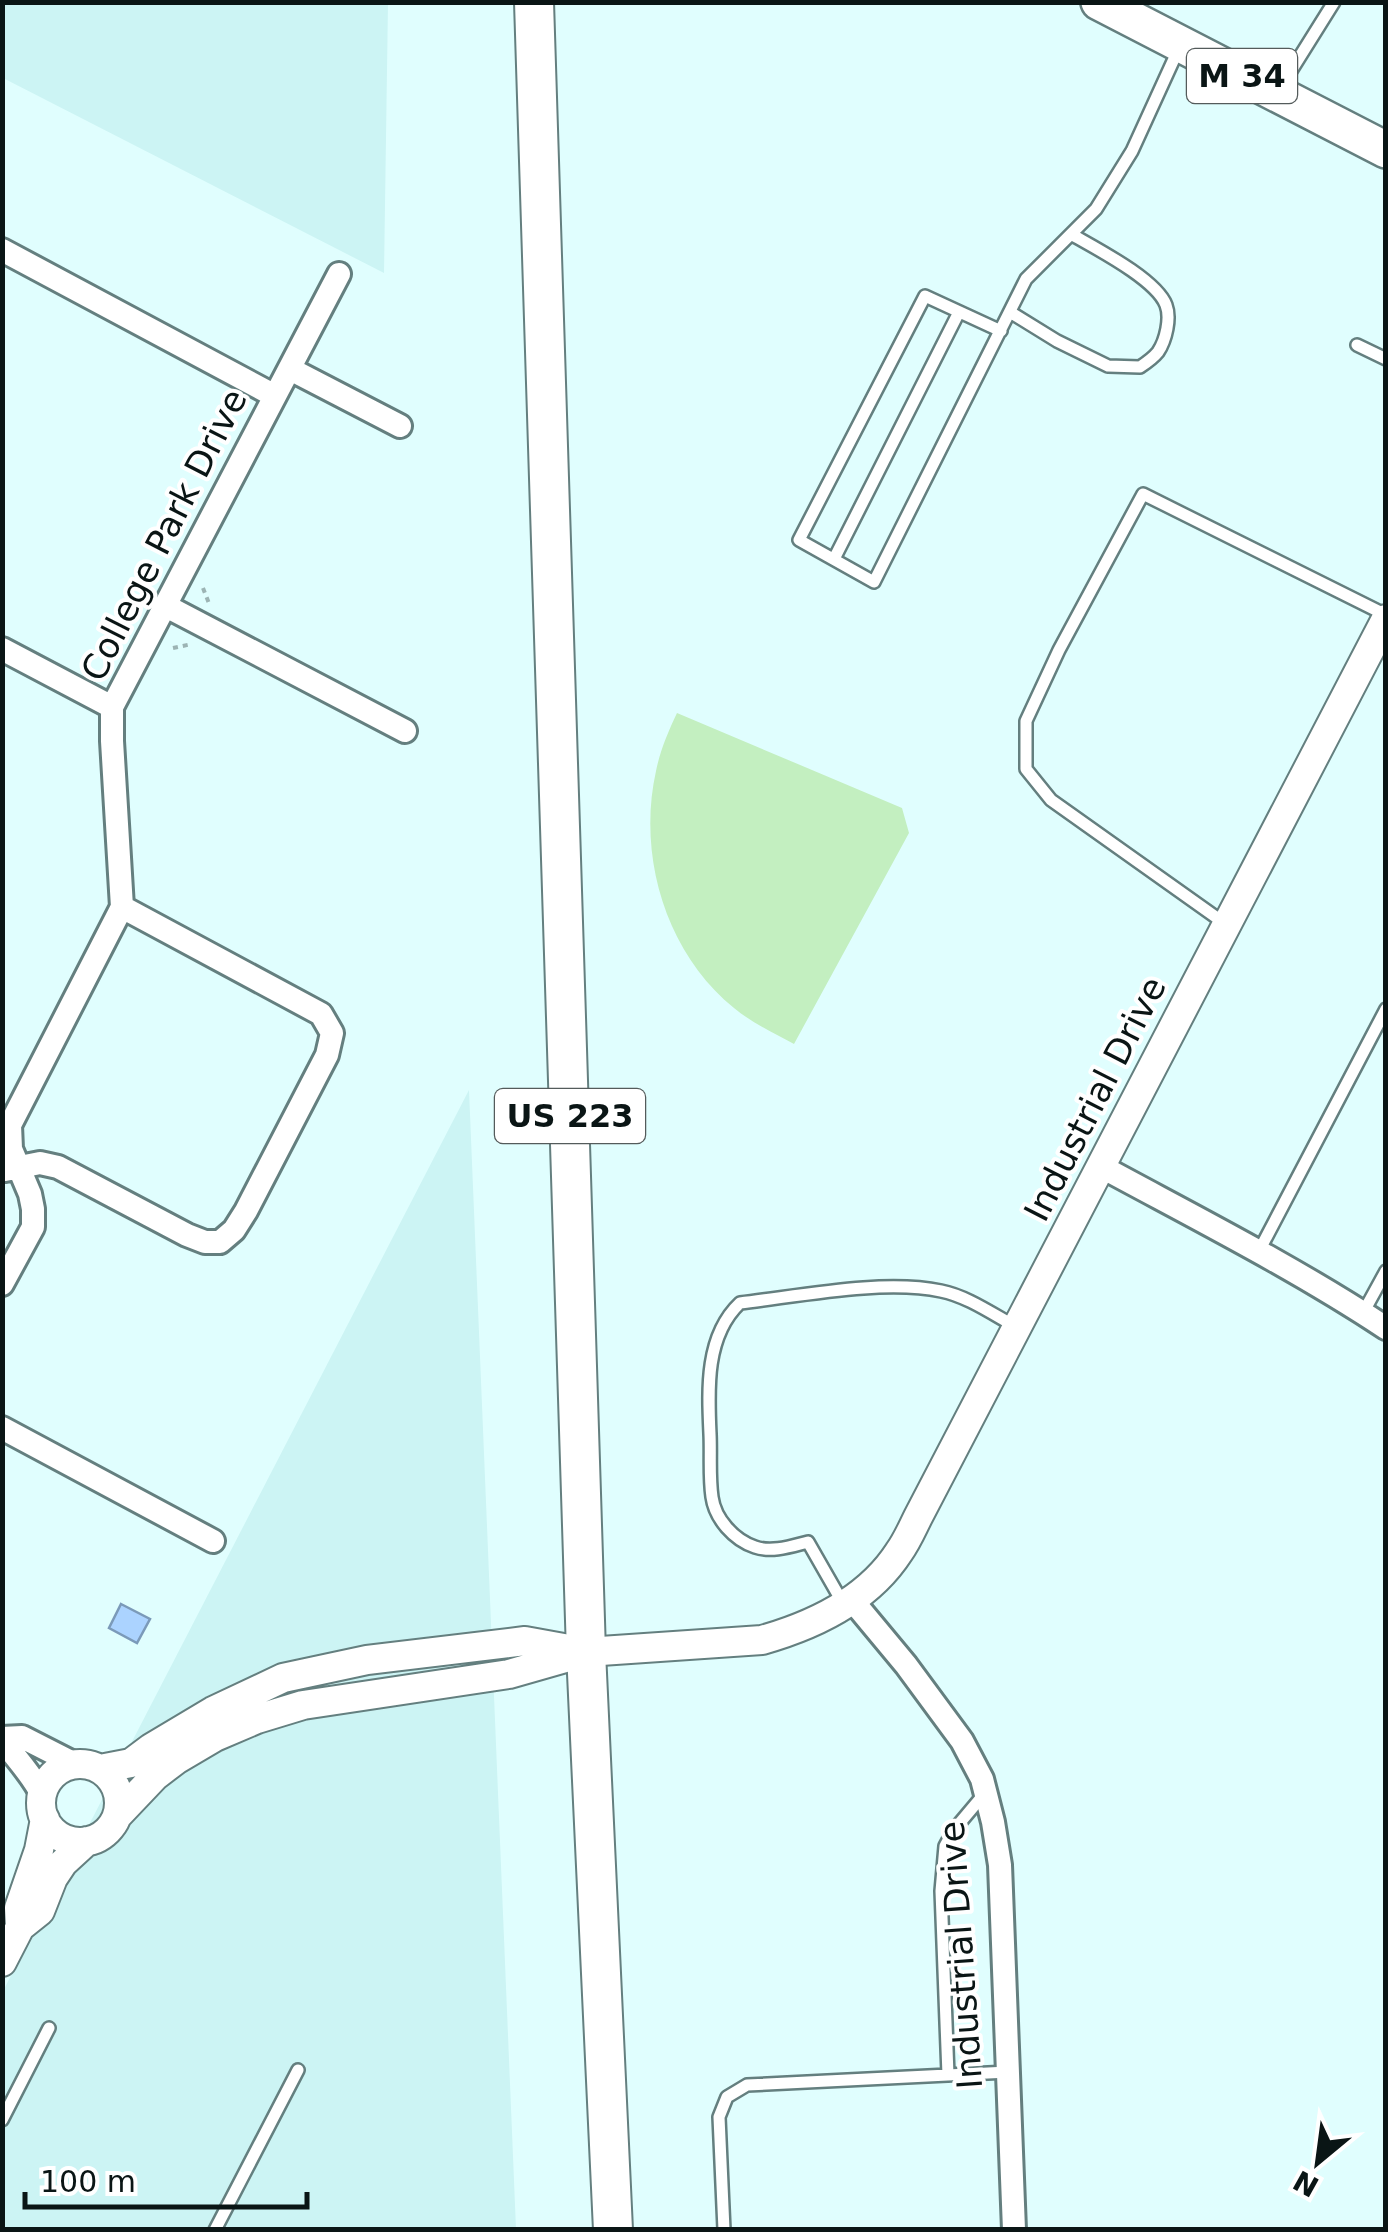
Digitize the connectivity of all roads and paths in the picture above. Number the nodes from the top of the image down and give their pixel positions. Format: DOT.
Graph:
graph roads {
  1 [pos="534,2"];
  2 [pos="1334,2"];
  3 [pos="1114,6"];
  4 [pos="1180,44"];
  5 [pos="1276,94"];
  6 [pos="1386,150"];
  7 [pos="1071,234"];
  8 [pos="2,250"];
  9 [pos="339,274"];
  10 [pos="959,312"];
  11 [pos="1010,312"];
  12 [pos="1002,331"];
  13 [pos="1357,344"];
  14 [pos="1386,359"];
  15 [pos="290,369"];
  16 [pos="276,396"];
  17 [pos="400,426"];
  18 [pos="834,559"];
  19 [pos="204,588"];
  20 [pos="166,606"];
  21 [pos="212,610"];
  22 [pos="1386,617"];
  23 [pos="197,643"];
  24 [pos="173,648"];
  25 [pos="2,649"];
  26 [pos="112,707"];
  27 [pos="406,731"];
  28 [pos="122,907"];
  29 [pos="1227,925"];
  30 [pos="1386,1008"];
  31 [pos="1102,1167"];
  32 [pos="10,1169"];
  33 [pos="1259,1251"];
  34 [pos="1386,1271"];
  35 [pos="2,1284"];
  36 [pos="1363,1313"];
  37 [pos="1018,1328"];
  38 [pos="1386,1328"];
  39 [pos="2,1428"];
  40 [pos="212,1541"];
  41 [pos="848,1602"];
  42 [pos="586,1652"];
  43 [pos="2,1738"];
  44 [pos="88,1767"];
  45 [pos="986,1792"];
  46 [pos="43,1807"];
  47 [pos="117,1816"];
  48 [pos="87,1841"];
  49 [pos="20,1927"];
  50 [pos="2,1962"];
  51 [pos="49,2028"];
  52 [pos="298,2070"];
  53 [pos="1008,2072"];
  54 [pos="948,2075"];
  55 [pos="2,2120"];
  56 [pos="215,2230"];
  57 [pos="613,2230"];
  58 [pos="724,2230"];
  59 [pos="1014,2230"];
  1 -- 42 [label="highway, US 223"];
  2 -- 5 [label="lane"];
  3 -- 4 [label="main road, M 34"];
  4 -- 5 [label="main road, M 34"];
  4 -- 7 [label="lane"];
  5 -- 6 [label="main road, M 34"];
  7 -- 11 [label="lane"];
  7 -- 11 [label="lane"];
  8 -- 16 [label="street"];
  9 -- 15 [label="street, College Park Drive"];
  10 -- 12 [label="lane"];
  10 -- 18 [label="lane"];
  10 -- 18 [label="lane"];
  11 -- 12 [label="lane"];
  12 -- 18 [label="lane"];
  13 -- 14 [label="lane"];
  15 -- 16 [label="street, College Park Drive"];
  15 -- 17 [label="street"];
  16 -- 20 [label="street, College Park Drive"];
  19 -- 21 [label="path"];
  20 -- 26 [label="street, College Park Drive"];
  20 -- 27 [label="street"];
  22 -- 29 [label="street, Industrial Drive"];
  22 -- 29 [label="lane"];
  23 -- 24 [label="path"];
  25 -- 26 [label="street"];
  26 -- 28 [label="street, College Park Drive"];
  28 -- 32 [label="street"];
  28 -- 32 [label="street"];
  29 -- 31 [label="street, Industrial Drive"];
  30 -- 33 [label="lane"];
  31 -- 33 [label="street"];
  31 -- 37 [label="street, Industrial Drive"];
  32 -- 35 [label="street"];
  33 -- 36 [label="street"];
  34 -- 36 [label="lane"];
  36 -- 38 [label="street"];
  37 -- 41 [label="street, Industrial Drive"];
  37 -- 41 [label="lane"];
  39 -- 40 [label="street"];
  41 -- 42 [label="street, Industrial Drive"];
  41 -- 45 [label="street, Industrial Drive"];
  42 -- 44 [label="street"];
  42 -- 47 [label="street"];
  42 -- 57 [label="highway, US 223"];
  43 -- 44 [label="street"];
  43 -- 46 [label="street"];
  44 -- 46 [label="street"];
  44 -- 47 [label="street"];
  45 -- 53 [label="street, Industrial Drive"];
  45 -- 54 [label="lane"];
  46 -- 48 [label="street"];
  46 -- 49 [label="street"];
  47 -- 48 [label="street"];
  48 -- 49 [label="street"];
  49 -- 50 [label="street"];
  51 -- 55 [label="lane"];
  52 -- 56 [label="lane"];
  53 -- 54 [label="lane"];
  53 -- 59 [label="street, Industrial Drive"];
  54 -- 58 [label="lane"];
}
